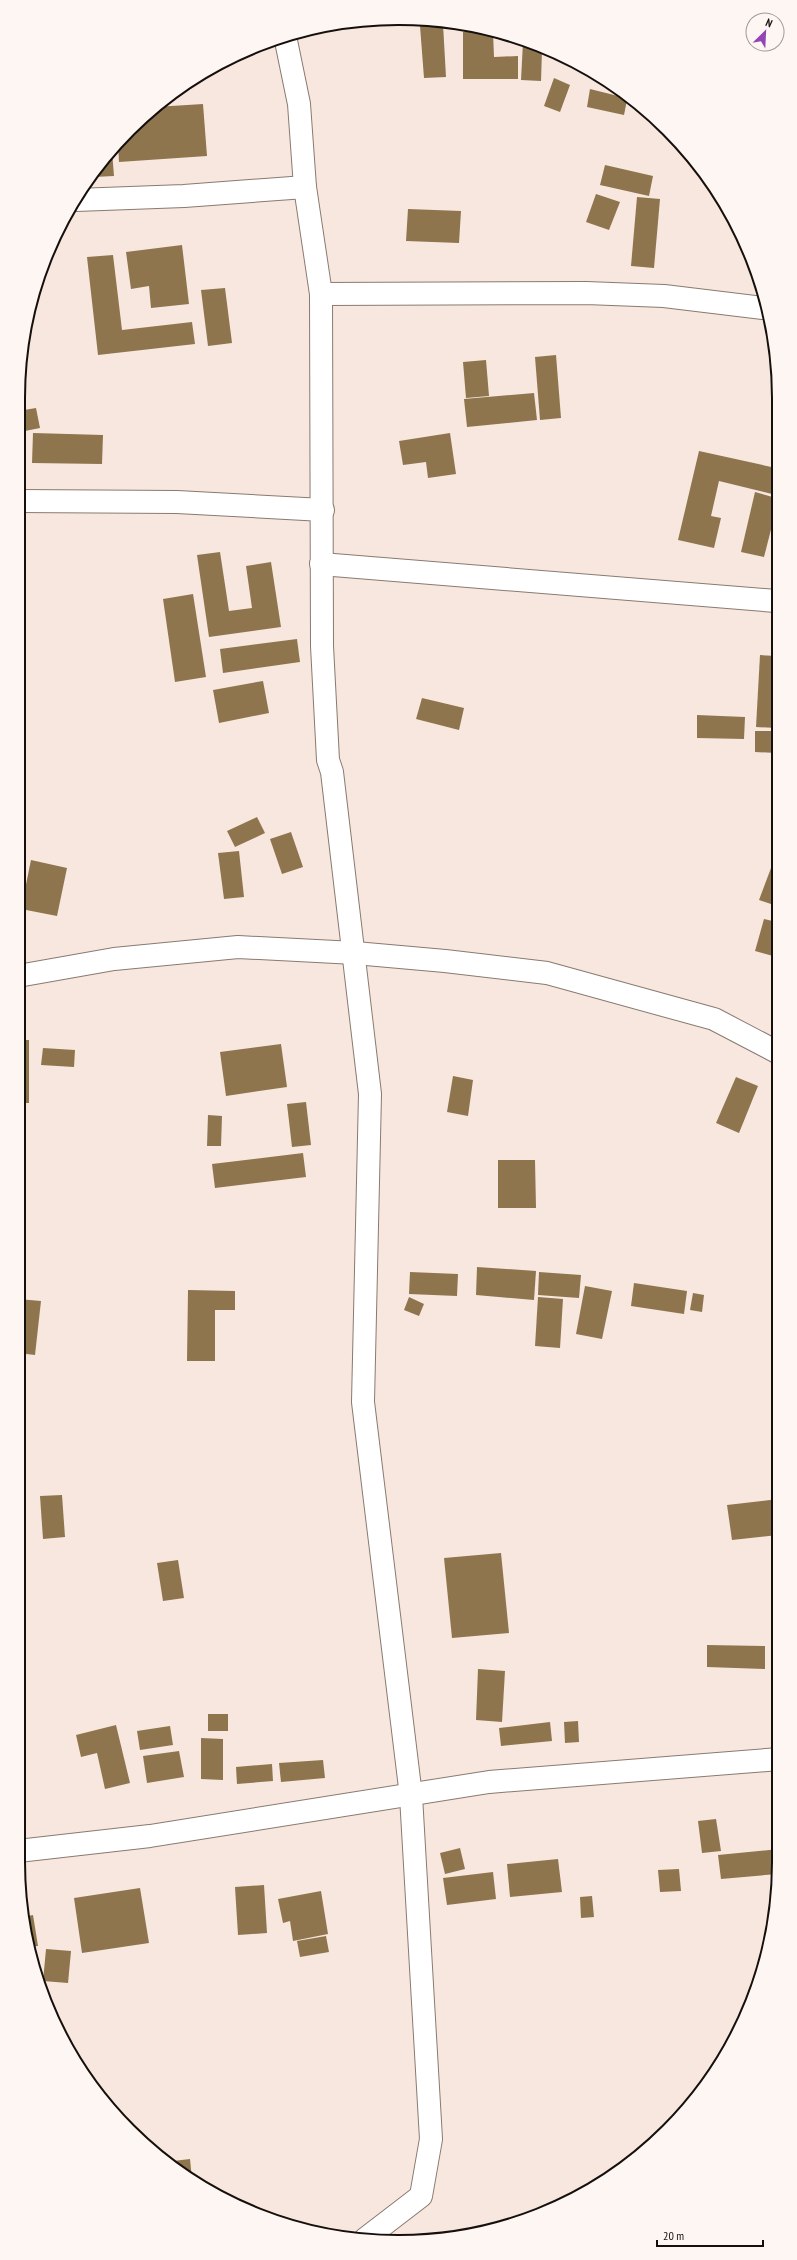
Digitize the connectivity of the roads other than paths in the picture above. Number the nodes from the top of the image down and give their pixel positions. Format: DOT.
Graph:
graph roads {
  1 [pos="286,43"];
  2 [pos="305,187"];
  3 [pos="83,200"];
  4 [pos="320,294"];
  5 [pos="760,308"];
  6 [pos="25,502"];
  7 [pos="323,510"];
  8 [pos="322,564"];
  9 [pos="772,601"];
  10 [pos="355,953"];
  11 [pos="25,975"];
  12 [pos="772,1049"];
  13 [pos="772,1760"];
  14 [pos="411,1796"];
  15 [pos="25,1850"];
  16 [pos="372,2234"];
  1 -- 2 [label="street"];
  2 -- 3 [label="street"];
  2 -- 4 [label="street"];
  4 -- 5 [label="street"];
  4 -- 7 [label="street"];
  6 -- 7 [label="street"];
  7 -- 8 [label="street"];
  8 -- 9 [label="street"];
  8 -- 10 [label="street"];
  10 -- 11 [label="street"];
  10 -- 12 [label="street"];
  10 -- 14 [label="street"];
  13 -- 14 [label="street"];
  14 -- 15 [label="street"];
  14 -- 16 [label="street"];
}
